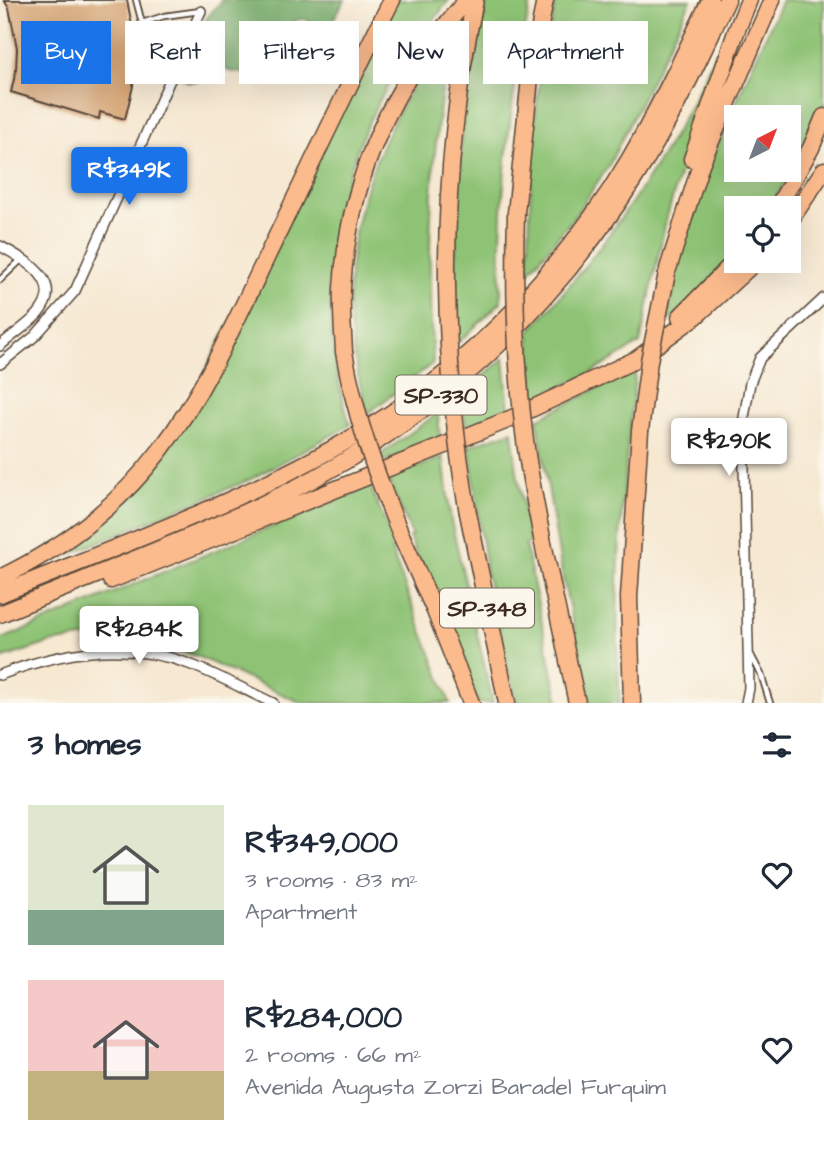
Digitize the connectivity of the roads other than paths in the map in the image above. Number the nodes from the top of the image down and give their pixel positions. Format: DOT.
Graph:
graph roads {
  1 [pos="136,0"];
  2 [pos="392,0"];
  3 [pos="467,0"];
  4 [pos="475,0"];
  5 [pos="545,0"];
  6 [pos="710,0"];
  7 [pos="727,0"];
  8 [pos="749,0"];
  9 [pos="772,0"];
  10 [pos="201,11"];
  11 [pos="141,21"];
  12 [pos="148,21"];
  13 [pos="197,21"];
  14 [pos="169,84"];
  15 [pos="824,117"];
  16 [pos="824,170"];
  17 [pos="784,196"];
  18 [pos="801,204"];
  19 [pos="0,246"];
  20 [pos="23,259"];
  21 [pos="667,271"];
  22 [pos="724,273"];
  23 [pos="744,273"];
  24 [pos="0,280"];
  25 [pos="824,298"];
  26 [pos="0,346"];
  27 [pos="0,364"];
  28 [pos="590,382"];
  29 [pos="0,578"];
  30 [pos="0,594"];
  31 [pos="0,614"];
  32 [pos="0,625"];
  33 [pos="748,648"];
  34 [pos="0,675"];
  35 [pos="273,703"];
  36 [pos="471,703"];
  37 [pos="507,703"];
  38 [pos="578,703"];
  39 [pos="632,703"];
  40 [pos="746,703"];
  41 [pos="770,703"];
  1 -- 11 [label="lane"];
  2 -- 29 [label="highway"];
  3 -- 36 [label="highway, bridge"];
  4 -- 37 [label="highway, SP-348, bridge"];
  5 -- 38 [label="highway, SP-348, bridge"];
  6 -- 30 [label="highway, SP-330"];
  7 -- 31 [label="highway, SP-330"];
  8 -- 21 [label="highway"];
  9 -- 21 [label="highway"];
  10 -- 12 [label="lane"];
  10 -- 13 [label="street"];
  14 -- 27 [label="street"];
  15 -- 17 [label="highway"];
  16 -- 18 [label="highway"];
  19 -- 20 [label="street"];
  20 -- 24 [label="lane"];
  20 -- 26 [label="street"];
  21 -- 39 [label="highway, bridge"];
  22 -- 28 [label="highway"];
  23 -- 28 [label="highway"];
  25 -- 33 [label="street"];
  28 -- 32 [label="highway"];
  33 -- 40 [label="street"];
  33 -- 41 [label="lane"];
  34 -- 35 [label="street"];
}
